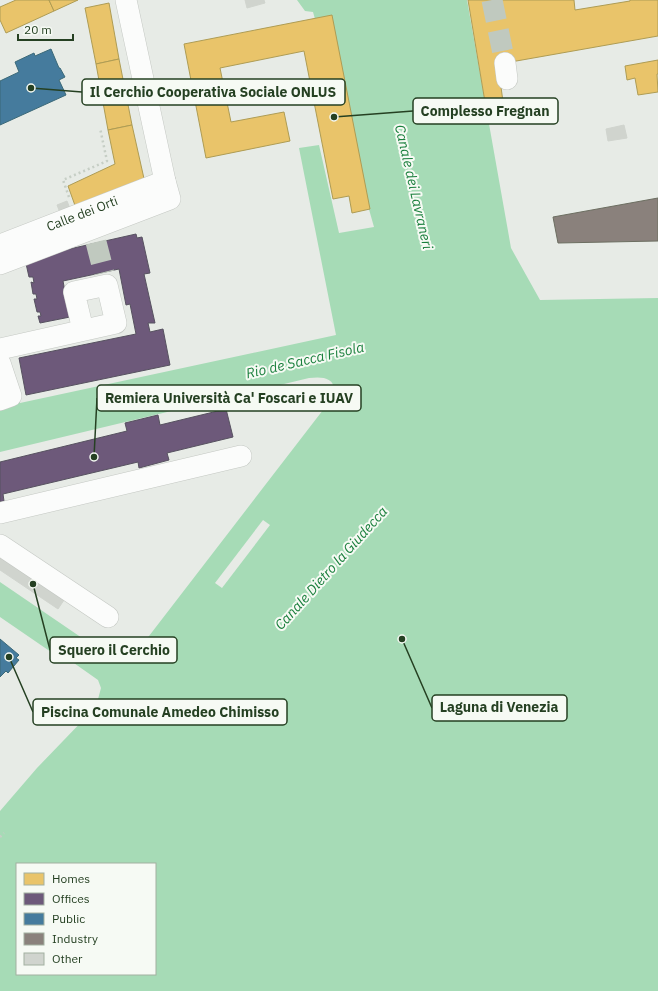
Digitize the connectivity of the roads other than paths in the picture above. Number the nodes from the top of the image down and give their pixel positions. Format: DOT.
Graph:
graph roads {
  1 [pos="126,0"];
  2 [pos="165,181"];
  3 [pos="60,232"];
  4 [pos="0,246"];
  5 [pos="0,264"];
  6 [pos="83,330"];
  7 [pos="0,349"];
  8 [pos="0,362"];
  9 [pos="5,398"];
  10 [pos="241,456"];
  11 [pos="0,513"];
  12 [pos="0,545"];
  13 [pos="108,617"];
  1 -- 2 [label="street, Calle dei Orti"];
  2 -- 3 [label="street, Calle dei Orti"];
  2 -- 3 [label="street, Calle dei Orti"];
  3 -- 4 [label="street, Calle dei Orti"];
  3 -- 5 [label="street, Calle dei Orti"];
  6 -- 6 [label="street"];
  6 -- 7 [label="street"];
  8 -- 9 [label="street"];
  10 -- 11 [label="street"];
  12 -- 13 [label="street"];
}
